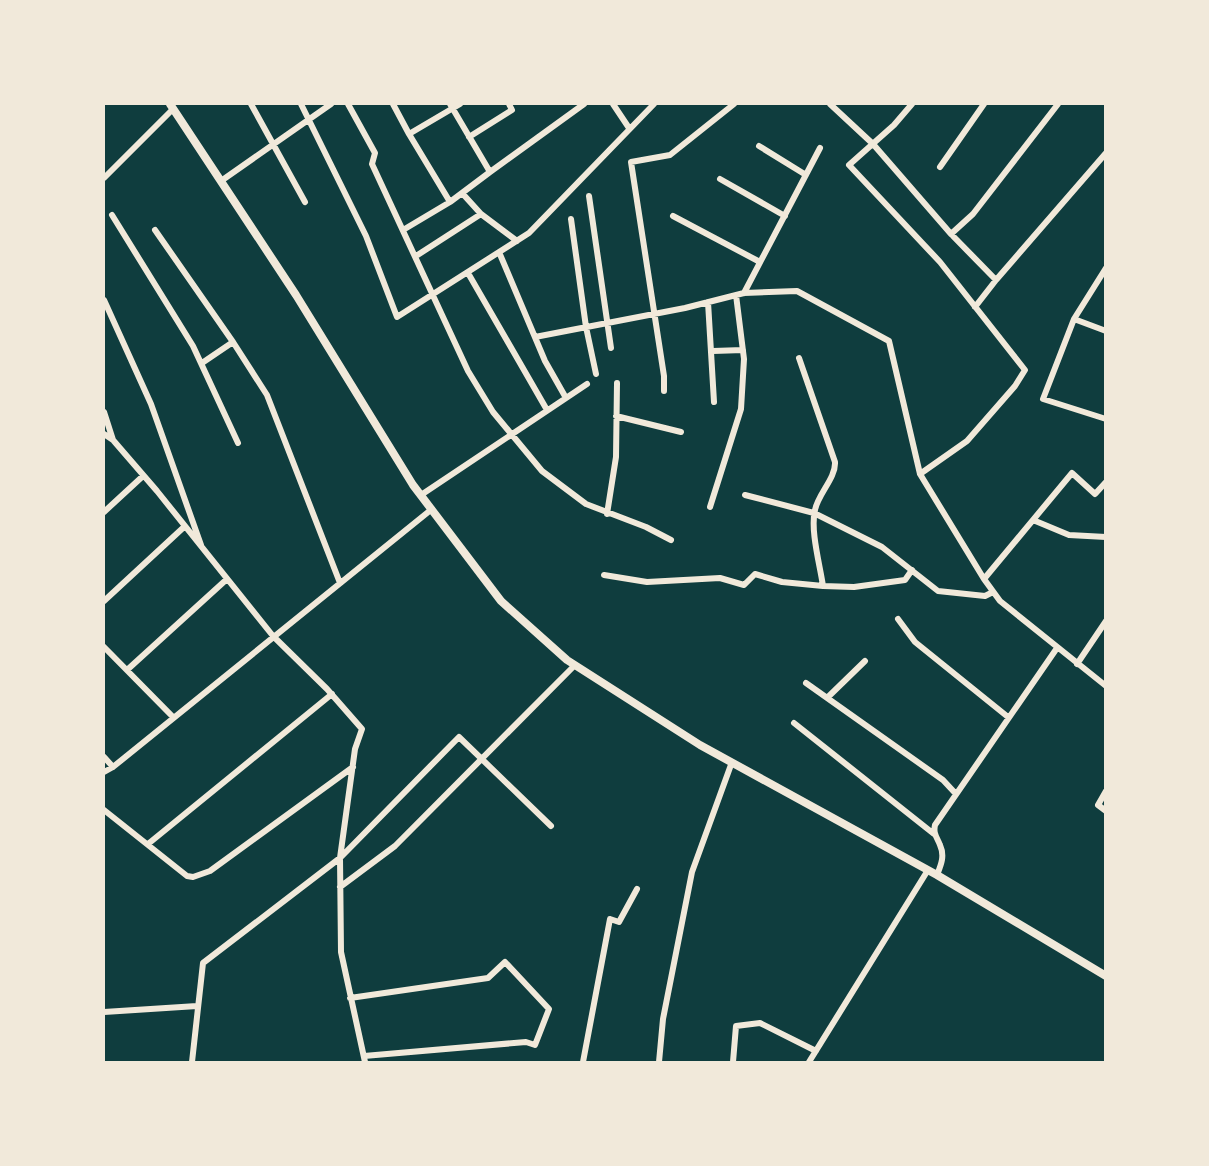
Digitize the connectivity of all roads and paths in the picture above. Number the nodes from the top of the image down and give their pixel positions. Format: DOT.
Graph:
graph roads {
  1 [pos="251,104"];
  2 [pos="301,104"];
  3 [pos="331,104"];
  4 [pos="348,104"];
  5 [pos="393,104"];
  6 [pos="460,104"];
  7 [pos="509,104"];
  8 [pos="584,104"];
  9 [pos="613,104"];
  10 [pos="654,104"];
  11 [pos="734,104"];
  12 [pos="830,104"];
  13 [pos="912,104"];
  14 [pos="984,104"];
  15 [pos="1058,104"];
  16 [pos="172,106"];
  17 [pos="451,106"];
  18 [pos="309,119"];
  19 [pos="629,128"];
  20 [pos="409,134"];
  21 [pos="469,137"];
  22 [pos="873,144"];
  23 [pos="272,145"];
  24 [pos="759,147"];
  25 [pos="820,148"];
  26 [pos="1106,153"];
  27 [pos="939,167"];
  28 [pos="490,172"];
  29 [pos="806,175"];
  30 [pos="104,178"];
  31 [pos="720,179"];
  32 [pos="221,181"];
  33 [pos="462,193"];
  34 [pos="589,196"];
  35 [pos="305,202"];
  36 [pos="450,202"];
  37 [pos="480,214"];
  38 [pos="112,215"];
  39 [pos="673,216"];
  40 [pos="785,216"];
  41 [pos="571,219"];
  42 [pos="155,230"];
  43 [pos="404,230"];
  44 [pos="951,234"];
  45 [pos="517,241"];
  46 [pos="499,252"];
  47 [pos="416,256"];
  48 [pos="760,262"];
  49 [pos="1106,268"];
  50 [pos="468,273"];
  51 [pos="996,280"];
  52 [pos="434,293"];
  53 [pos="744,293"];
  54 [pos="736,295"];
  55 [pos="104,300"];
  56 [pos="708,302"];
  57 [pos="975,307"];
  58 [pos="655,314"];
  59 [pos="1074,320"];
  60 [pos="606,323"];
  61 [pos="586,327"];
  62 [pos="1106,331"];
  63 [pos="535,337"];
  64 [pos="233,342"];
  65 [pos="612,348"];
  66 [pos="743,350"];
  67 [pos="713,351"];
  68 [pos="799,358"];
  69 [pos="202,363"];
  70 [pos="596,374"];
  71 [pos="617,383"];
  72 [pos="587,384"];
  73 [pos="664,391"];
  74 [pos="566,398"];
  75 [pos="714,402"];
  76 [pos="547,410"];
  77 [pos="104,412"];
  78 [pos="616,417"];
  79 [pos="1106,419"];
  80 [pos="681,432"];
  81 [pos="104,434"];
  82 [pos="513,434"];
  83 [pos="113,440"];
  84 [pos="238,443"];
  85 [pos="920,474"];
  86 [pos="143,476"];
  87 [pos="1106,482"];
  88 [pos="421,495"];
  89 [pos="745,495"];
  90 [pos="710,507"];
  91 [pos="432,510"];
  92 [pos="104,512"];
  93 [pos="607,513"];
  94 [pos="814,513"];
  95 [pos="1032,520"];
  96 [pos="184,527"];
  97 [pos="1106,537"];
  98 [pos="671,540"];
  99 [pos="202,548"];
  100 [pos="912,570"];
  101 [pos="604,575"];
  102 [pos="227,579"];
  103 [pos="984,579"];
  104 [pos="340,583"];
  105 [pos="823,586"];
  106 [pos="993,592"];
  107 [pos="104,601"];
  108 [pos="898,619"];
  109 [pos="1106,621"];
  110 [pos="273,636"];
  111 [pos="104,647"];
  112 [pos="1057,648"];
  113 [pos="865,661"];
  114 [pos="1077,664"];
  115 [pos="575,665"];
  116 [pos="127,670"];
  117 [pos="806,683"];
  118 [pos="1106,686"];
  119 [pos="332,694"];
  120 [pos="828,697"];
  121 [pos="173,717"];
  122 [pos="1008,717"];
  123 [pos="794,723"];
  124 [pos="104,757"];
  125 [pos="484,759"];
  126 [pos="732,762"];
  127 [pos="113,767"];
  128 [pos="353,767"];
  129 [pos="104,772"];
  130 [pos="1106,791"];
  131 [pos="956,794"];
  132 [pos="104,810"];
  133 [pos="1106,811"];
  134 [pos="551,826"];
  135 [pos="934,834"];
  136 [pos="148,844"];
  137 [pos="340,858"];
  138 [pos="928,870"];
  139 [pos="937,875"];
  140 [pos="340,887"];
  141 [pos="637,889"];
  142 [pos="1106,976"];
  143 [pos="350,998"];
  144 [pos="197,1006"];
  145 [pos="104,1012"];
  146 [pos="816,1052"];
  147 [pos="364,1059"];
  148 [pos="192,1062"];
  149 [pos="583,1062"];
  150 [pos="658,1062"];
  151 [pos="733,1062"];
  152 [pos="809,1062"];
  1 -- 23 [label="street"];
  2 -- 18 [label="street"];
  3 -- 18 [label="street"];
  4 -- 43 [label="street"];
  5 -- 20 [label="street"];
  6 -- 17 [label="street"];
  7 -- 21 [label="street"];
  8 -- 28 [label="street"];
  9 -- 19 [label="street"];
  10 -- 19 [label="street"];
  11 -- 58 [label="street"];
  12 -- 22 [label="street"];
  13 -- 22 [label="street"];
  14 -- 27 [label="street"];
  15 -- 44 [label="street"];
  16 -- 30 [label="street"];
  16 -- 32 [label="main road"];
  17 -- 20 [label="street"];
  17 -- 21 [label="street"];
  18 -- 23 [label="street"];
  18 -- 52 [label="street"];
  19 -- 45 [label="street"];
  20 -- 36 [label="street"];
  21 -- 28 [label="street"];
  22 -- 44 [label="street"];
  22 -- 57 [label="street"];
  23 -- 32 [label="street"];
  23 -- 35 [label="street"];
  24 -- 29 [label="street"];
  25 -- 29 [label="street"];
  26 -- 51 [label="street"];
  28 -- 33 [label="street"];
  29 -- 40 [label="street"];
  31 -- 40 [label="street"];
  32 -- 88 [label="main road"];
  33 -- 36 [label="street"];
  33 -- 37 [label="street"];
  34 -- 60 [label="street"];
  36 -- 43 [label="street"];
  37 -- 45 [label="street"];
  37 -- 47 [label="street"];
  38 -- 69 [label="street"];
  39 -- 48 [label="street"];
  40 -- 48 [label="street"];
  41 -- 61 [label="street"];
  42 -- 64 [label="street"];
  43 -- 47 [label="street"];
  44 -- 51 [label="street"];
  45 -- 46 [label="street"];
  46 -- 50 [label="street"];
  46 -- 63 [label="street"];
  47 -- 52 [label="street"];
  48 -- 53 [label="street"];
  49 -- 59 [label="street"];
  50 -- 52 [label="street"];
  50 -- 76 [label="street"];
  51 -- 57 [label="street"];
  52 -- 82 [label="street"];
  53 -- 54 [label="street"];
  53 -- 85 [label="street"];
  54 -- 56 [label="street"];
  54 -- 66 [label="street"];
  55 -- 99 [label="street"];
  56 -- 58 [label="street"];
  56 -- 67 [label="street"];
  57 -- 85 [label="street"];
  58 -- 60 [label="street"];
  58 -- 73 [label="street"];
  59 -- 62 [label="street"];
  59 -- 79 [label="street"];
  60 -- 61 [label="street"];
  60 -- 65 [label="street"];
  61 -- 63 [label="street"];
  61 -- 70 [label="street"];
  63 -- 74 [label="street"];
  64 -- 69 [label="street"];
  64 -- 104 [label="street"];
  66 -- 67 [label="street"];
  66 -- 90 [label="street"];
  67 -- 75 [label="street"];
  68 -- 94 [label="street"];
  69 -- 84 [label="street"];
  71 -- 78 [label="street"];
  72 -- 74 [label="street"];
  74 -- 76 [label="street"];
  76 -- 82 [label="street"];
  77 -- 83 [label="street"];
  78 -- 80 [label="street"];
  78 -- 93 [label="street"];
  81 -- 83 [label="street"];
  82 -- 88 [label="street"];
  82 -- 93 [label="street"];
  83 -- 86 [label="street"];
  85 -- 103 [label="street"];
  86 -- 92 [label="street"];
  86 -- 96 [label="street"];
  87 -- 95 [label="street"];
  88 -- 91 [label="main road"];
  89 -- 94 [label="street"];
  91 -- 104 [label="street"];
  91 -- 115 [label="main road"];
  93 -- 98 [label="street"];
  94 -- 100 [label="street"];
  94 -- 105 [label="street"];
  95 -- 97 [label="street"];
  95 -- 103 [label="street"];
  96 -- 99 [label="street"];
  96 -- 107 [label="street"];
  99 -- 102 [label="street"];
  100 -- 105 [label="street"];
  100 -- 106 [label="street"];
  101 -- 105 [label="street"];
  102 -- 110 [label="street"];
  102 -- 116 [label="street"];
  103 -- 106 [label="street"];
  104 -- 110 [label="street"];
  106 -- 112 [label="street"];
  108 -- 122 [label="street"];
  109 -- 114 [label="street"];
  110 -- 119 [label="street"];
  110 -- 121 [label="street"];
  111 -- 116 [label="street"];
  112 -- 114 [label="street"];
  112 -- 122 [label="street"];
  113 -- 120 [label="street"];
  114 -- 118 [label="street"];
  115 -- 125 [label="street"];
  115 -- 126 [label="main road"];
  116 -- 121 [label="street"];
  117 -- 120 [label="street"];
  119 -- 128 [label="street"];
  119 -- 136 [label="street"];
  120 -- 131 [label="street"];
  121 -- 127 [label="street"];
  122 -- 131 [label="street"];
  123 -- 135 [label="street"];
  124 -- 127 [label="street"];
  125 -- 134 [label="street"];
  125 -- 137 [label="street"];
  125 -- 140 [label="street"];
  126 -- 138 [label="main road"];
  126 -- 150 [label="street"];
  127 -- 129 [label="street"];
  128 -- 136 [label="street"];
  128 -- 137 [label="street"];
  130 -- 133 [label="street"];
  131 -- 135 [label="street"];
  132 -- 136 [label="street"];
  135 -- 139 [label="street"];
  137 -- 140 [label="street"];
  137 -- 144 [label="street"];
  138 -- 139 [label="main road"];
  138 -- 146 [label="street"];
  139 -- 142 [label="main road"];
  140 -- 143 [label="street"];
  141 -- 149 [label="street"];
  143 -- 147 [label="street"];
  143 -- 147 [label="street"];
  144 -- 145 [label="street"];
  144 -- 148 [label="street"];
  146 -- 151 [label="street"];
  146 -- 152 [label="street"];
}
